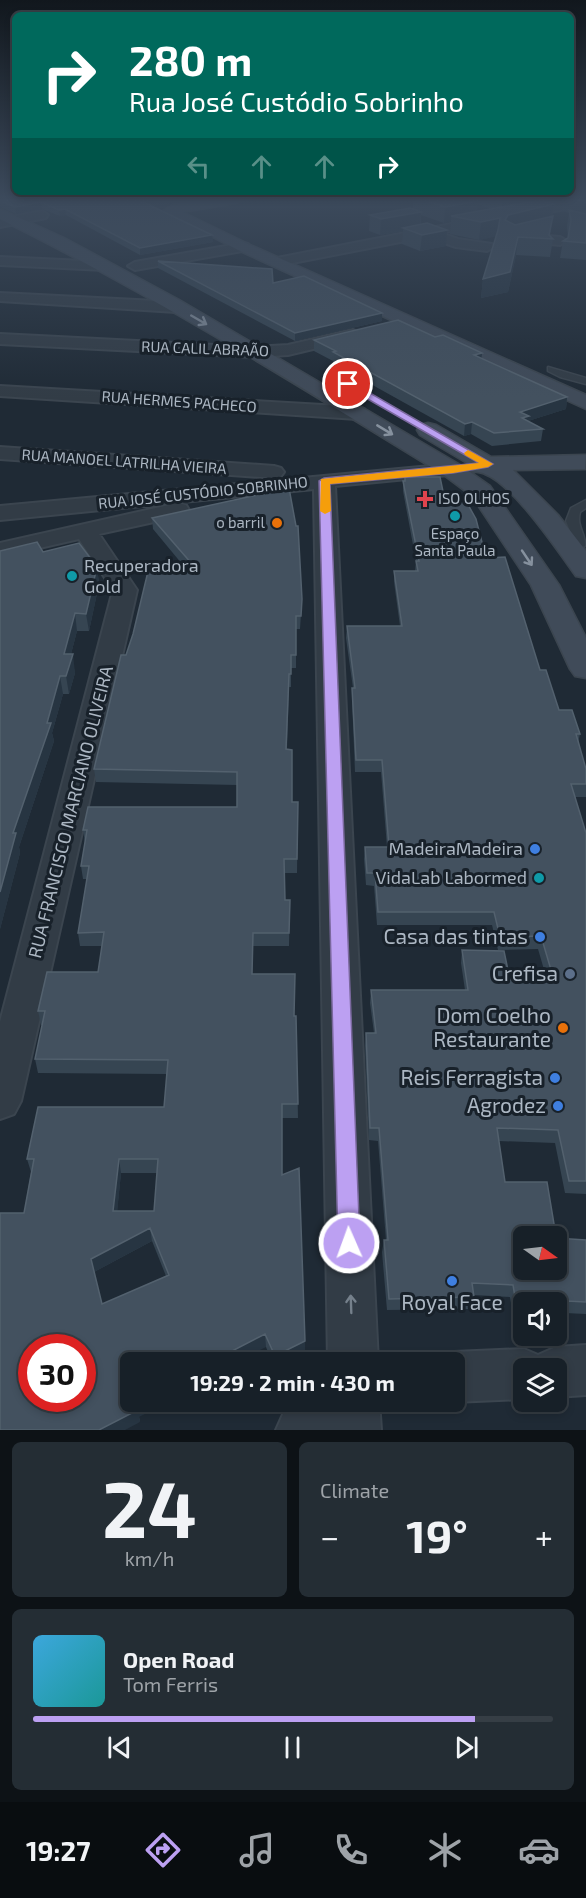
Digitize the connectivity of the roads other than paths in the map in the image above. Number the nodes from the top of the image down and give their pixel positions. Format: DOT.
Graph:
graph roads {
  1 [pos="99,266"];
  2 [pos="105,266"];
  3 [pos="135,266"];
  4 [pos="285,266"];
  5 [pos="0,297"];
  6 [pos="176,307"];
  7 [pos="408,322"];
  8 [pos="386,327"];
  9 [pos="364,332"];
  10 [pos="0,339"];
  11 [pos="288,350"];
  12 [pos="254,352"];
  13 [pos="551,369"];
  14 [pos="586,381"];
  15 [pos="348,384"];
  16 [pos="0,391"];
  17 [pos="586,403"];
  18 [pos="357,413"];
  19 [pos="408,419"];
  20 [pos="0,453"];
  21 [pos="585,457"];
  22 [pos="488,464"];
  23 [pos="453,470"];
  24 [pos="340,479"];
  25 [pos="282,485"];
  26 [pos="586,503"];
  27 [pos="0,513"];
  28 [pos="86,532"];
  29 [pos="581,543"];
  30 [pos="0,550"];
  31 [pos="586,570"];
  32 [pos="586,669"];
  33 [pos="0,1101"];
  34 [pos="353,1352"];
  35 [pos="586,1370"];
  36 [pos="567,1371"];
  37 [pos="513,1374"];
  38 [pos="465,1377"];
  39 [pos="326,1412"];
  40 [pos="354,1412"];
  41 [pos="302,1430"];
  42 [pos="355,1430"];
  1 -- 2 [label="street"];
  2 -- 6 [label="main road"];
  3 -- 11 [label="main road"];
  4 -- 7 [label="main road"];
  5 -- 6 [label="street"];
  6 -- 12 [label="main road, one-way"];
  7 -- 8 [label="street"];
  7 -- 17 [label="main road"];
  9 -- 11 [label="street, RUA CALIL ABRAÃO"];
  10 -- 12 [label="street, RUA CALIL ABRAÃO"];
  11 -- 12 [label="street, RUA CALIL ABRAÃO"];
  11 -- 15 [label="main road"];
  12 -- 18 [label="main road"];
  13 -- 14 [label="lane"];
  16 -- 18 [label="street, RUA HERMES PACHECO"];
  18 -- 23 [label="main road, one-way"];
  19 -- 22 [label="main road"];
  20 -- 24 [label="street, RUA MANOEL LATRILHA VIEIRA"];
  21 -- 22 [label="main road, RUA JOSÉ CUSTÓDIO SOBRINHO"];
  22 -- 23 [label="main road, RUA JOSÉ CUSTÓDIO SOBRINHO"];
  22 -- 31 [label="main road"];
  23 -- 24 [label="street, RUA JOSÉ CUSTÓDIO SOBRINHO"];
  23 -- 32 [label="main road, one-way"];
  24 -- 25 [label="street, RUA JOSÉ CUSTÓDIO SOBRINHO"];
  34 -- 24 [label="street, one-way"];
  25 -- 27 [label="street, RUA JOSÉ CUSTÓDIO SOBRINHO"];
  25 -- 28 [label="street"];
  26 -- 29 [label="lane"];
  28 -- 30 [label="street"];
  28 -- 33 [label="street, RUA FRANCISCO MARCIANO OLIVEIRA"];
  35 -- 36 [label="street"];
  37 -- 38 [label="street"];
  39 -- 41 [label="street"];
  40 -- 42 [label="street"];
}
